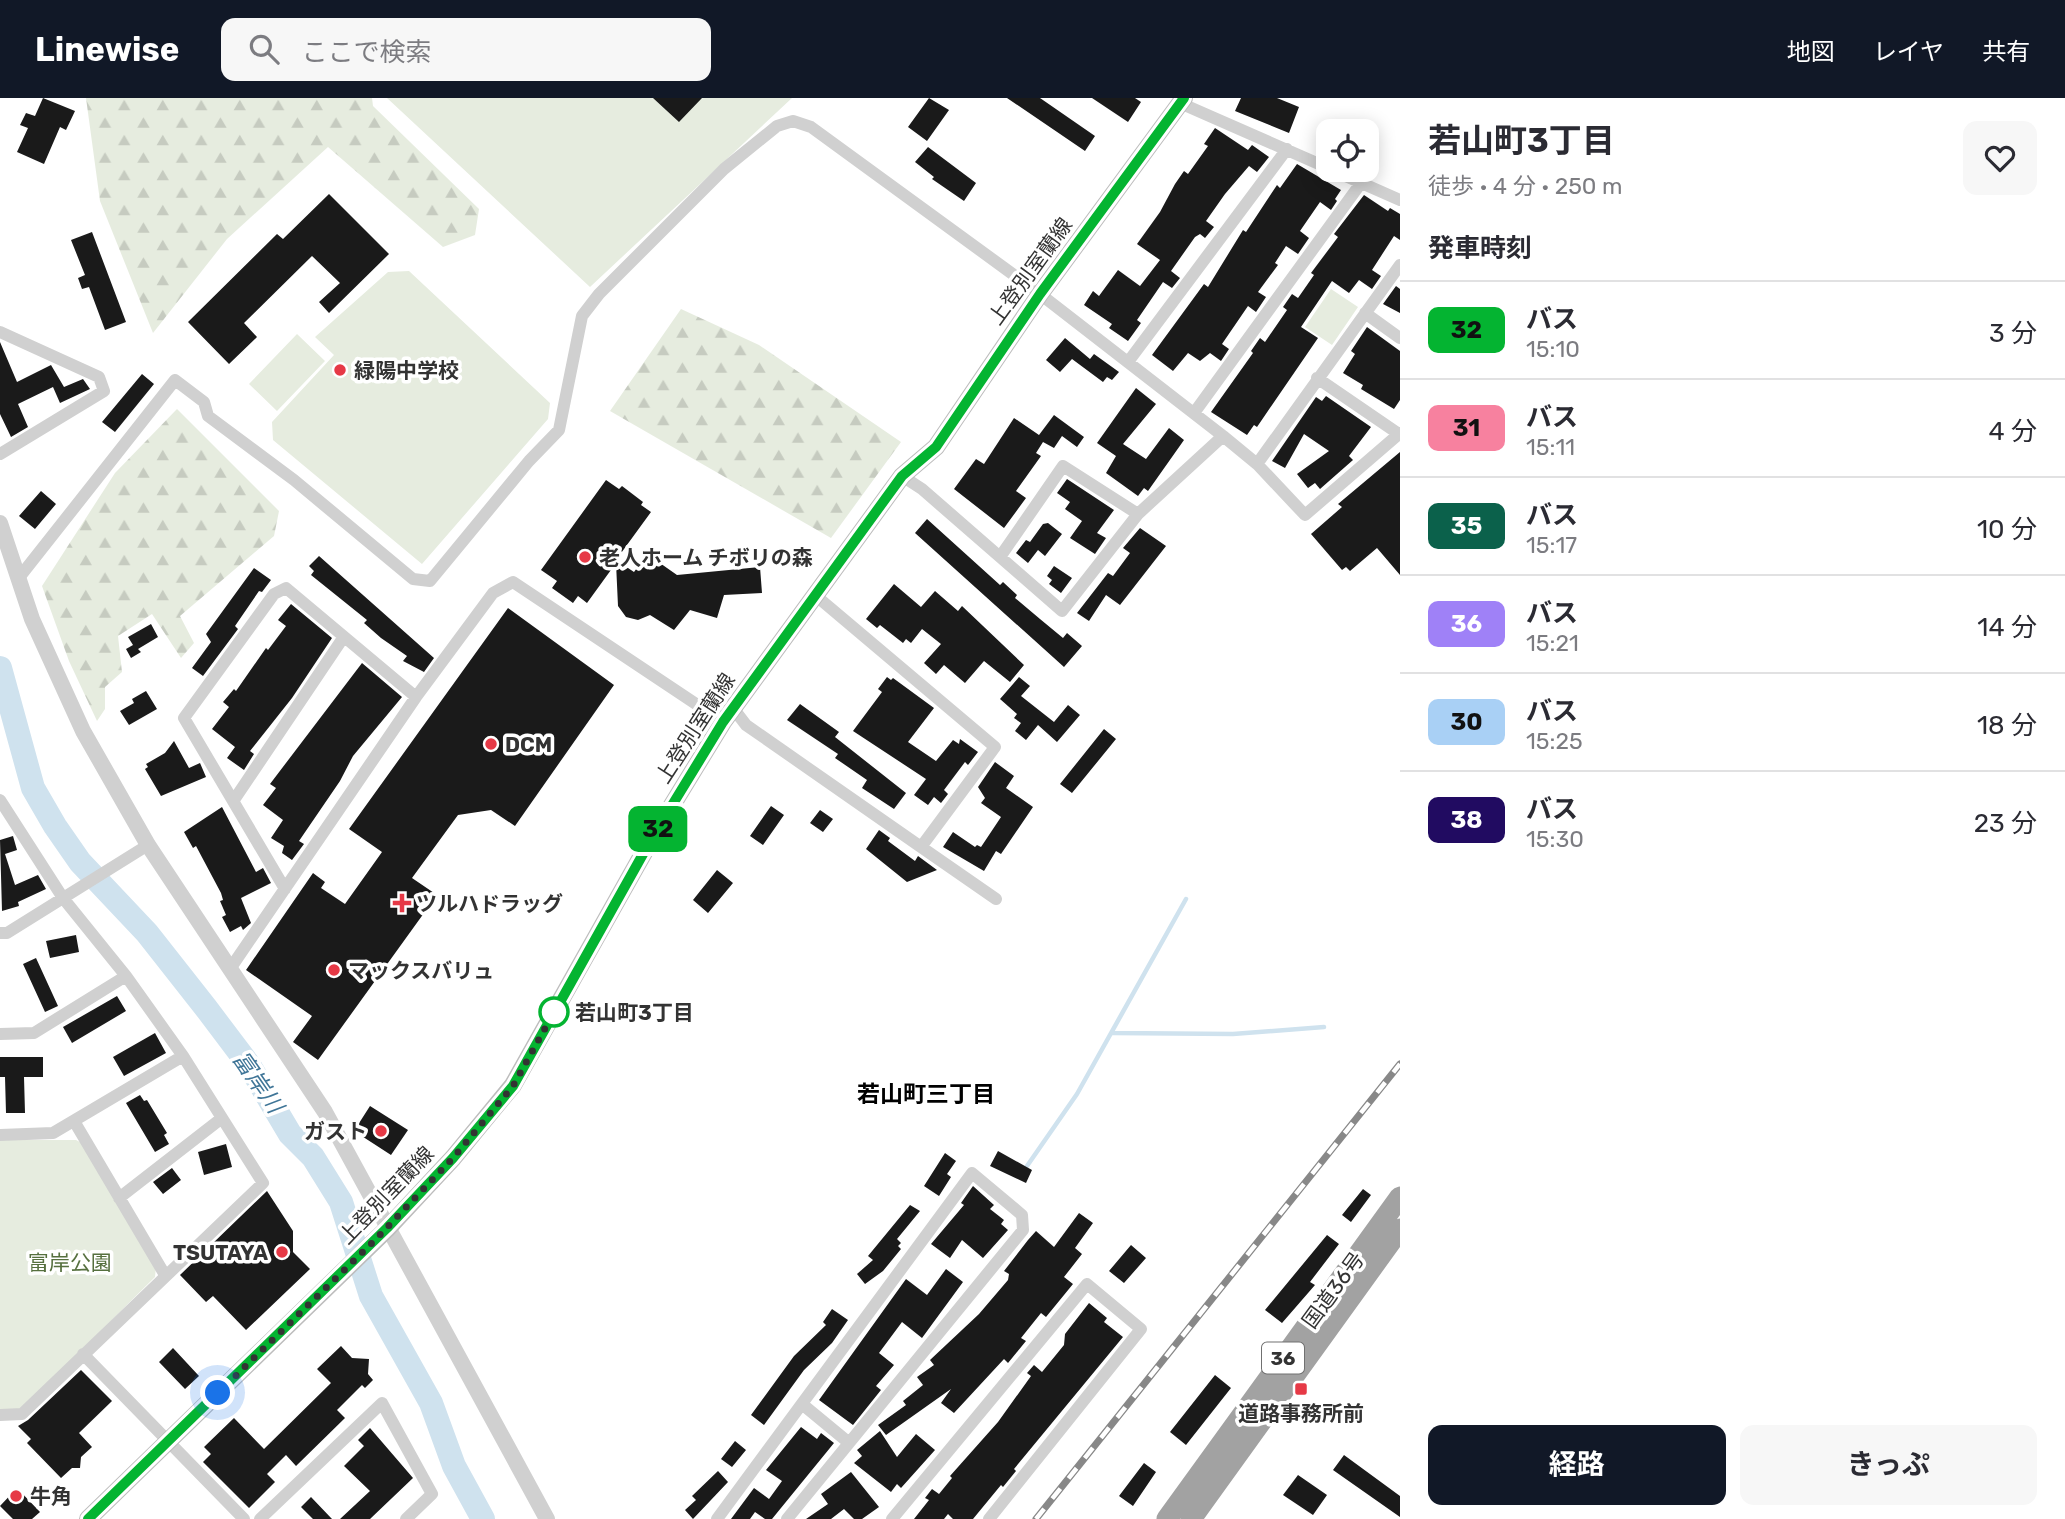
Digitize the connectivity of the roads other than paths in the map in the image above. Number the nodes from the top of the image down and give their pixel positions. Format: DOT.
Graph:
graph roads {
  1 [pos="1182,100"];
  2 [pos="1287,149"];
  3 [pos="1316,162"];
  4 [pos="1361,183"];
  5 [pos="1400,200"];
  6 [pos="1400,265"];
  7 [pos="1040,294"];
  8 [pos="1365,313"];
  9 [pos="0,332"];
  10 [pos="1400,338"];
  11 [pos="1128,362"];
  12 [pos="1317,378"];
  13 [pos="1194,413"];
  14 [pos="1399,433"];
  15 [pos="1223,436"];
  16 [pos="0,454"];
  17 [pos="1257,464"];
  18 [pos="902,476"];
  19 [pos="1138,514"];
  20 [pos="0,523"];
  21 [pos="1000,557"];
  22 [pos="18,579"];
  23 [pos="815,596"];
  24 [pos="343,638"];
  25 [pos="416,697"];
  26 [pos="728,715"];
  27 [pos="234,800"];
  28 [pos="1,805"];
  29 [pos="148,845"];
  30 [pos="921,847"];
  31 [pos="285,889"];
  32 [pos="63,898"];
  33 [pos="996,899"];
  34 [pos="0,933"];
  35 [pos="230,969"];
  36 [pos="126,976"];
  37 [pos="0,1034"];
  38 [pos="183,1056"];
  39 [pos="222,1118"];
  40 [pos="74,1121"];
  41 [pos="0,1135"];
  42 [pos="1400,1197"];
  43 [pos="119,1198"];
  44 [pos="1400,1229"];
  45 [pos="381,1234"];
  46 [pos="165,1275"];
  47 [pos="83,1354"];
  48 [pos="802,1404"];
  49 [pos="0,1415"];
  50 [pos="168,1442"];
  51 [pos="848,1442"];
  52 [pos="88,1519"];
  53 [pos="244,1519"];
  54 [pos="260,1519"];
  55 [pos="406,1519"];
  56 [pos="547,1519"];
  57 [pos="717,1519"];
  58 [pos="787,1519"];
  59 [pos="892,1519"];
  60 [pos="989,1519"];
  61 [pos="1167,1519"];
  62 [pos="1191,1519"];
  1 -- 2 [label="street"];
  1 -- 7 [label="main road, 上登別室蘭線"];
  2 -- 3 [label="street"];
  2 -- 11 [label="street"];
  4 -- 5 [label="street"];
  4 -- 13 [label="street"];
  6 -- 8 [label="street"];
  7 -- 11 [label="street"];
  7 -- 18 [label="main road, 上登別室蘭線"];
  7 -- 22 [label="street"];
  8 -- 10 [label="street"];
  8 -- 12 [label="street"];
  9 -- 16 [label="street"];
  11 -- 13 [label="street"];
  12 -- 14 [label="street"];
  12 -- 17 [label="street"];
  13 -- 15 [label="street"];
  14 -- 17 [label="street"];
  15 -- 17 [label="street"];
  15 -- 19 [label="street"];
  18 -- 21 [label="street"];
  18 -- 23 [label="main road, 上登別室蘭線"];
  19 -- 21 [label="street"];
  19 -- 21 [label="street"];
  20 -- 22 [label="street"];
  22 -- 29 [label="street"];
  23 -- 26 [label="main road, 上登別室蘭線"];
  23 -- 30 [label="street"];
  24 -- 25 [label="street"];
  24 -- 27 [label="street"];
  24 -- 27 [label="street"];
  25 -- 26 [label="street"];
  25 -- 31 [label="street"];
  26 -- 30 [label="street"];
  26 -- 45 [label="main road, 上登別室蘭線"];
  27 -- 31 [label="street"];
  28 -- 32 [label="street"];
  29 -- 32 [label="street"];
  29 -- 35 [label="street"];
  30 -- 33 [label="street"];
  31 -- 35 [label="street"];
  32 -- 34 [label="street"];
  32 -- 36 [label="street"];
  35 -- 45 [label="street"];
  36 -- 37 [label="street"];
  36 -- 38 [label="street"];
  38 -- 39 [label="street"];
  38 -- 40 [label="street"];
  39 -- 43 [label="street"];
  39 -- 46 [label="street"];
  40 -- 41 [label="street"];
  40 -- 43 [label="street"];
  42 -- 61 [label="highway, 国道36号 / 36"];
  43 -- 46 [label="street"];
  44 -- 62 [label="highway, 国道36号 / 36"];
  45 -- 50 [label="main road, 上登別室蘭線"];
  45 -- 56 [label="street"];
  46 -- 47 [label="street"];
  47 -- 49 [label="street"];
  47 -- 50 [label="street"];
  48 -- 51 [label="street"];
  48 -- 51 [label="street"];
  48 -- 57 [label="street"];
  50 -- 52 [label="main road, 上登別室蘭線"];
  50 -- 53 [label="street"];
  51 -- 58 [label="street"];
  54 -- 55 [label="street"];
  59 -- 60 [label="street"];
}
